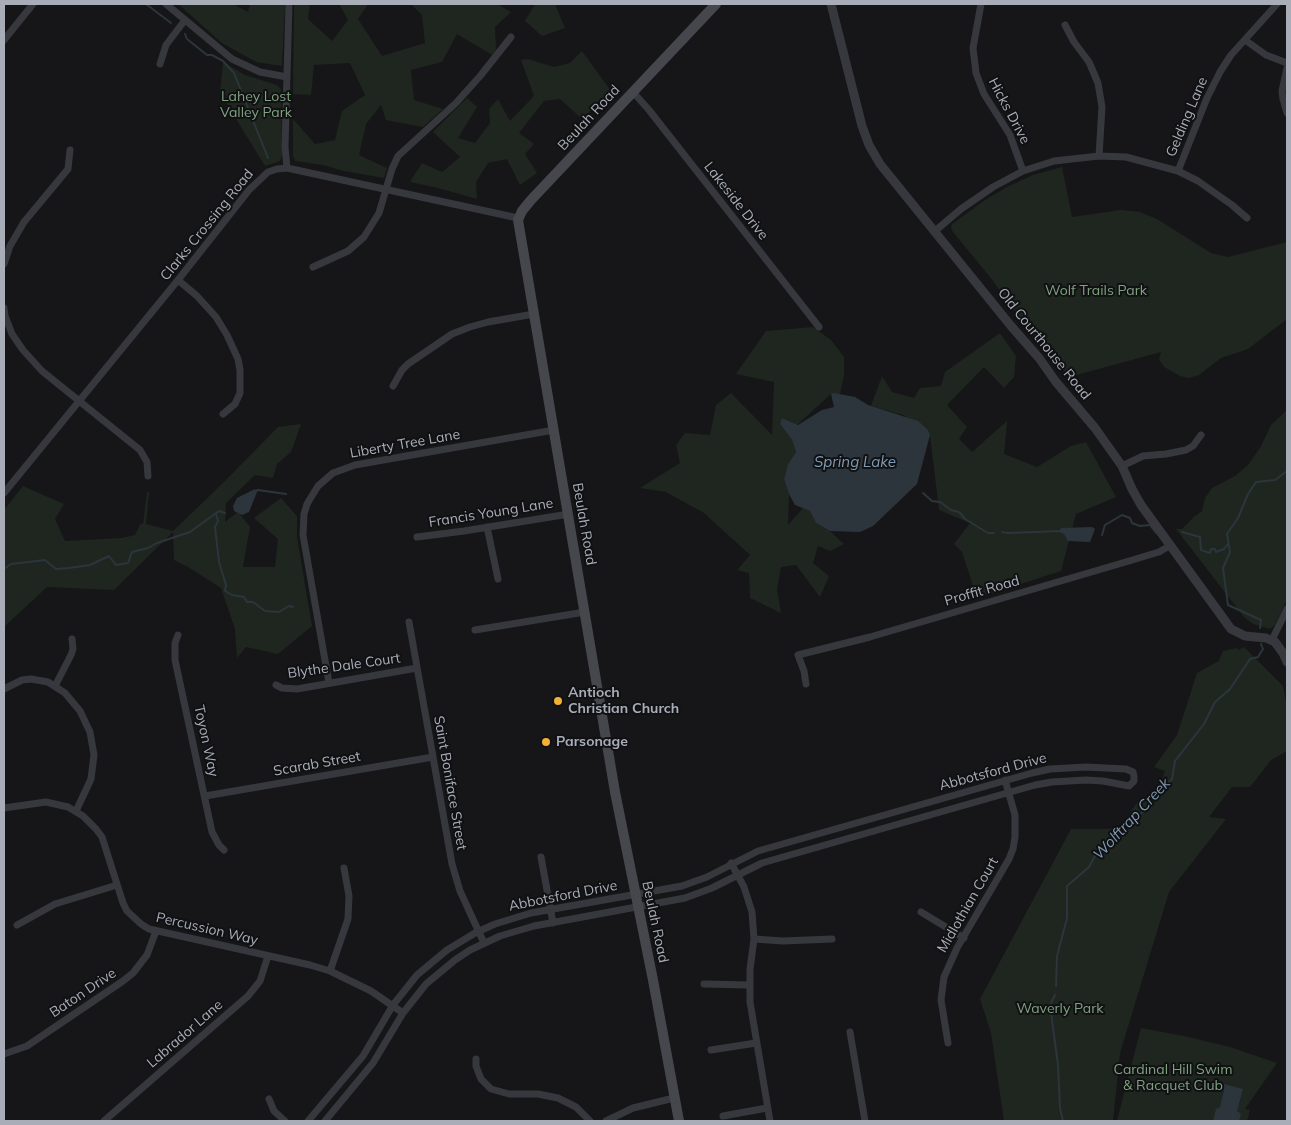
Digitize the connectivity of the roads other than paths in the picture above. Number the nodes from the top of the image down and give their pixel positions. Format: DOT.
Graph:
graph roads {
  1 [pos="33,4"];
  2 [pos="166,4"];
  3 [pos="289,4"];
  4 [pos="715,4"];
  5 [pos="831,4"];
  6 [pos="981,4"];
  7 [pos="1277,4"];
  8 [pos="185,20"];
  9 [pos="1064,25"];
  10 [pos="511,38"];
  11 [pos="4,40"];
  12 [pos="1245,40"];
  13 [pos="1287,63"];
  14 [pos="160,64"];
  15 [pos="1287,68"];
  16 [pos="287,77"];
  17 [pos="633,92"];
  18 [pos="1287,113"];
  19 [pos="70,150"];
  20 [pos="1099,156"];
  21 [pos="287,168"];
  22 [pos="1023,171"];
  23 [pos="1178,171"];
  24 [pos="386,190"];
  25 [pos="518,218"];
  26 [pos="1247,218"];
  27 [pos="935,231"];
  28 [pos="4,264"];
  29 [pos="313,268"];
  30 [pos="178,280"];
  31 [pos="4,308"];
  32 [pos="534,314"];
  33 [pos="819,327"];
  34 [pos="393,386"];
  35 [pos="79,400"];
  36 [pos="223,414"];
  37 [pos="554,430"];
  38 [pos="1201,434"];
  39 [pos="1122,466"];
  40 [pos="148,476"];
  41 [pos="4,493"];
  42 [pos="569,514"];
  43 [pos="487,528"];
  44 [pos="417,537"];
  45 [pos="1171,545"];
  46 [pos="498,579"];
  47 [pos="1287,609"];
  48 [pos="585,612"];
  49 [pos="410,622"];
  50 [pos="475,630"];
  51 [pos="178,635"];
  52 [pos="72,639"];
  53 [pos="1272,640"];
  54 [pos="1287,662"];
  55 [pos="417,668"];
  56 [pos="329,683"];
  57 [pos="806,684"];
  58 [pos="276,685"];
  59 [pos="55,686"];
  60 [pos="4,689"];
  61 [pos="433,757"];
  62 [pos="1005,780"];
  63 [pos="1009,792"];
  64 [pos="204,796"];
  65 [pos="4,808"];
  66 [pos="76,811"];
  67 [pos="224,850"];
  68 [pos="541,857"];
  69 [pos="731,863"];
  70 [pos="344,868"];
  71 [pos="737,875"];
  72 [pos="118,885"];
  73 [pos="636,895"];
  74 [pos="638,907"];
  75 [pos="550,910"];
  76 [pos="921,912"];
  77 [pos="553,923"];
  78 [pos="18,925"];
  79 [pos="156,931"];
  80 [pos="479,931"];
  81 [pos="964,938"];
  82 [pos="754,939"];
  83 [pos="832,939"];
  84 [pos="484,943"];
  85 [pos="268,956"];
  86 [pos="330,971"];
  87 [pos="704,984"];
  88 [pos="749,985"];
  89 [pos="393,1005"];
  90 [pos="403,1013"];
  91 [pos="850,1032"];
  92 [pos="756,1043"];
  93 [pos="948,1043"];
  94 [pos="711,1050"];
  95 [pos="4,1054"];
  96 [pos="476,1059"];
  97 [pos="269,1098"];
  98 [pos="674,1098"];
  99 [pos="767,1108"];
  100 [pos="723,1116"];
  101 [pos="106,1121"];
  102 [pos="285,1121"];
  103 [pos="308,1121"];
  104 [pos="325,1121"];
  105 [pos="590,1121"];
  106 [pos="606,1121"];
  107 [pos="679,1121"];
  108 [pos="770,1121"];
  109 [pos="866,1121"];
  1 -- 11 [label="street"];
  2 -- 8 [label="street"];
  3 -- 16 [label="street"];
  4 -- 17 [label="main road, Beulah Road"];
  5 -- 27 [label="street, Old Courthouse Road"];
  6 -- 22 [label="street, Hicks Drive"];
  7 -- 12 [label="street, Gelding Lane"];
  8 -- 14 [label="street"];
  8 -- 16 [label="street"];
  9 -- 20 [label="street"];
  10 -- 24 [label="street"];
  12 -- 13 [label="street"];
  12 -- 23 [label="street, Gelding Lane"];
  15 -- 18 [label="street"];
  16 -- 21 [label="street"];
  17 -- 25 [label="main road, Beulah Road"];
  17 -- 33 [label="street, Lakeside Drive"];
  19 -- 28 [label="street"];
  20 -- 22 [label="street"];
  20 -- 23 [label="street"];
  21 -- 24 [label="street"];
  21 -- 30 [label="street, Clarks Crossing Road"];
  22 -- 27 [label="street"];
  23 -- 26 [label="street"];
  24 -- 25 [label="street"];
  24 -- 29 [label="street"];
  25 -- 32 [label="main road, Beulah Road"];
  27 -- 39 [label="street, Old Courthouse Road"];
  30 -- 35 [label="street, Clarks Crossing Road"];
  30 -- 36 [label="street"];
  31 -- 35 [label="street"];
  32 -- 34 [label="street"];
  32 -- 37 [label="main road, Beulah Road"];
  35 -- 40 [label="street"];
  35 -- 41 [label="street, Clarks Crossing Road"];
  37 -- 42 [label="main road, Beulah Road"];
  37 -- 56 [label="street, Liberty Tree Lane"];
  38 -- 39 [label="street"];
  39 -- 45 [label="street, Old Courthouse Road"];
  42 -- 43 [label="street, Francis Young Lane"];
  42 -- 48 [label="main road, Beulah Road"];
  43 -- 44 [label="street, Francis Young Lane"];
  43 -- 46 [label="street"];
  45 -- 53 [label="street, Old Courthouse Road"];
  45 -- 57 [label="street, Proffit Road"];
  47 -- 53 [label="street"];
  48 -- 50 [label="street"];
  48 -- 73 [label="main road, Beulah Road"];
  49 -- 55 [label="street, Saint Boniface Street"];
  51 -- 64 [label="street, Toyon Way"];
  52 -- 59 [label="street"];
  53 -- 54 [label="street"];
  55 -- 56 [label="street, Blythe Dale Court"];
  55 -- 61 [label="street, Saint Boniface Street"];
  56 -- 58 [label="street, Blythe Dale Court"];
  59 -- 60 [label="street"];
  59 -- 66 [label="street"];
  61 -- 64 [label="street, Scarab Street"];
  61 -- 80 [label="street, Saint Boniface Street"];
  62 -- 63 [label="street, Midlothian Court"];
  62 -- 63 [label="street, Abbotsford Drive"];
  62 -- 69 [label="street, Abbotsford Drive"];
  63 -- 71 [label="street, Abbotsford Drive"];
  63 -- 81 [label="street, Midlothian Court"];
  64 -- 67 [label="street, Toyon Way"];
  65 -- 66 [label="street, Percussion Way"];
  66 -- 72 [label="street, Percussion Way"];
  68 -- 75 [label="street"];
  69 -- 71 [label="street"];
  69 -- 73 [label="street, Abbotsford Drive"];
  70 -- 86 [label="street"];
  71 -- 74 [label="street, Abbotsford Drive"];
  71 -- 82 [label="street"];
  72 -- 78 [label="street"];
  72 -- 79 [label="street, Percussion Way"];
  73 -- 74 [label="main road, Beulah Road"];
  73 -- 75 [label="street, Abbotsford Drive"];
  74 -- 77 [label="street, Abbotsford Drive"];
  74 -- 98 [label="main road, Beulah Road"];
  75 -- 77 [label="street"];
  75 -- 80 [label="street, Abbotsford Drive"];
  76 -- 81 [label="street"];
  77 -- 84 [label="street, Abbotsford Drive"];
  79 -- 85 [label="street, Percussion Way"];
  79 -- 95 [label="street, Baton Drive"];
  80 -- 84 [label="street, Saint Boniface Street"];
  80 -- 89 [label="street, Abbotsford Drive"];
  81 -- 93 [label="street, Midlothian Court"];
  82 -- 83 [label="street"];
  82 -- 88 [label="street"];
  84 -- 90 [label="street, Abbotsford Drive"];
  85 -- 86 [label="street, Percussion Way"];
  85 -- 101 [label="street, Labrador Lane"];
  86 -- 89 [label="street, Percussion Way"];
  87 -- 88 [label="street"];
  88 -- 92 [label="street"];
  89 -- 90 [label="street, Percussion Way"];
  89 -- 103 [label="street, Abbotsford Drive"];
  90 -- 104 [label="street, Abbotsford Drive"];
  91 -- 109 [label="street"];
  92 -- 94 [label="street"];
  92 -- 99 [label="street"];
  96 -- 105 [label="street"];
  97 -- 102 [label="street"];
  98 -- 106 [label="street"];
  98 -- 107 [label="main road, Beulah Road"];
  99 -- 100 [label="street"];
  99 -- 108 [label="street"];
}
